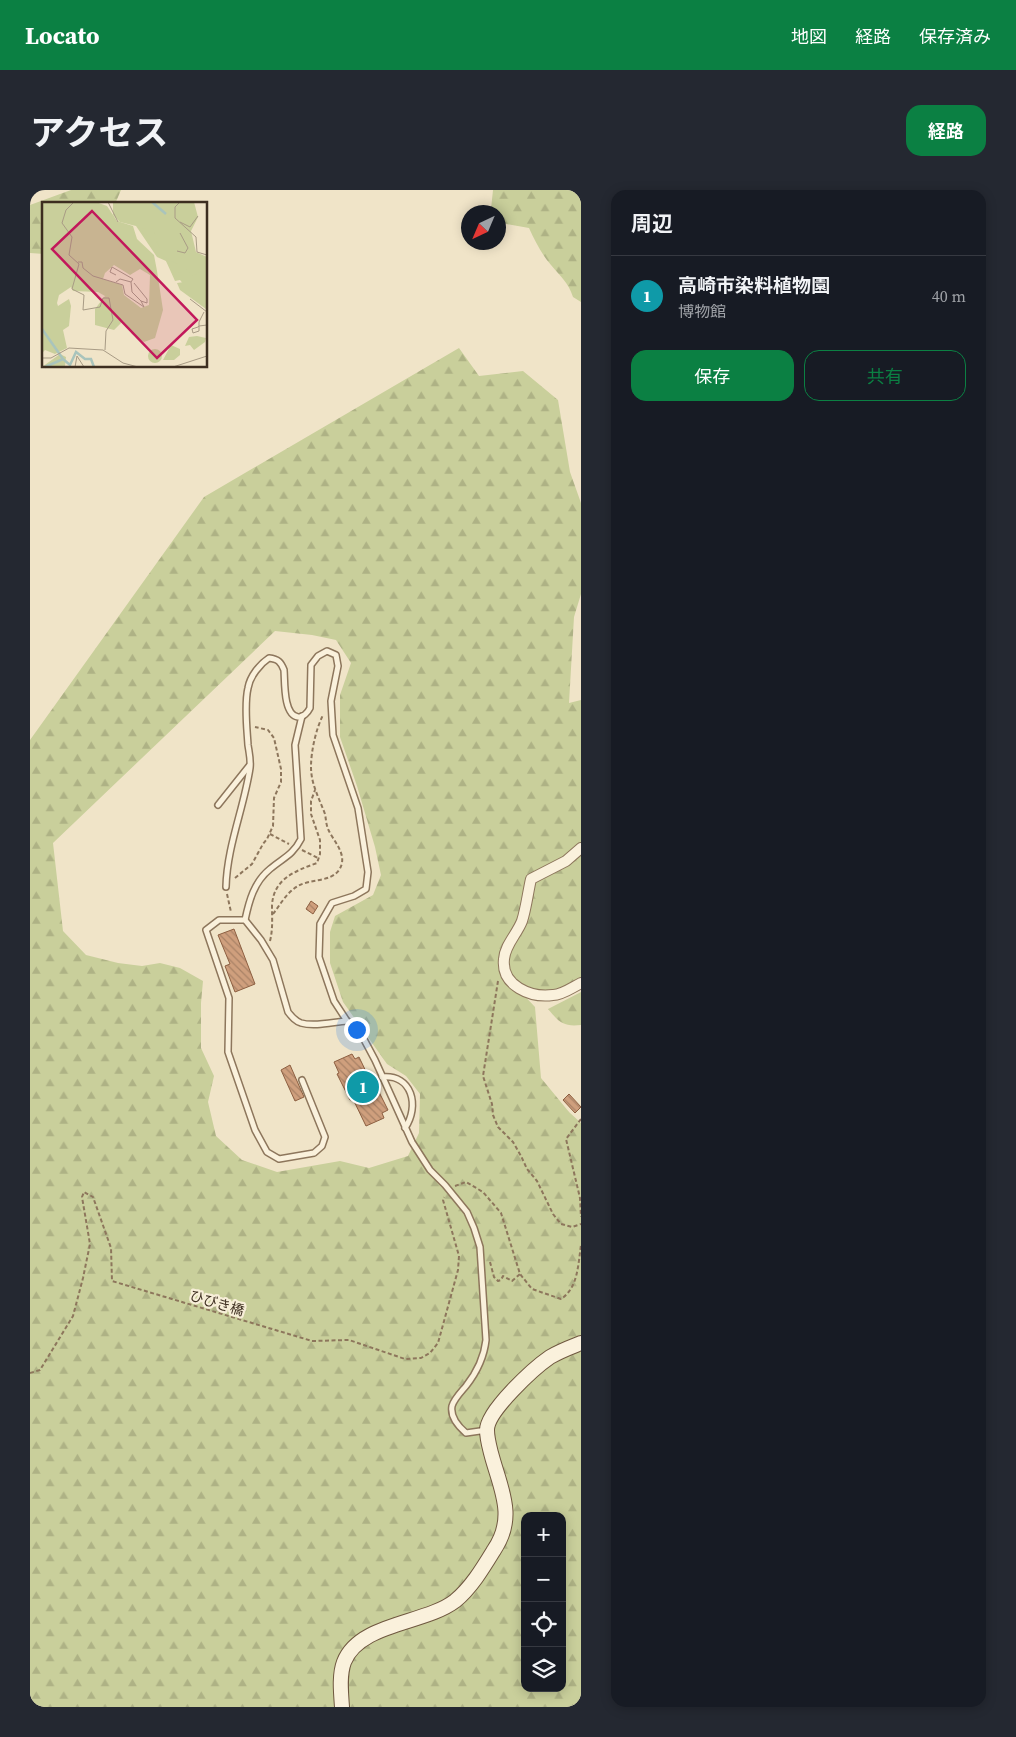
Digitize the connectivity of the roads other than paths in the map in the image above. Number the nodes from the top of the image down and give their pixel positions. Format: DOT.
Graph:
graph roads {
  1 [pos="302,716"];
  2 [pos="250,765"];
  3 [pos="218,805"];
  4 [pos="581,848"];
  5 [pos="226,885"];
  6 [pos="245,920"];
  7 [pos="581,983"];
  8 [pos="347,1021"];
  9 [pos="382,1076"];
  10 [pos="302,1080"];
  11 [pos="405,1128"];
  12 [pos="581,1342"];
  13 [pos="487,1430"];
  14 [pos="342,1707"];
  1 -- 2 [label="lane"];
  1 -- 6 [label="lane"];
  1 -- 8 [label="lane"];
  2 -- 3 [label="lane"];
  2 -- 5 [label="lane"];
  4 -- 7 [label="street"];
  6 -- 8 [label="lane"];
  6 -- 10 [label="lane"];
  8 -- 9 [label="lane"];
  9 -- 11 [label="lane"];
  9 -- 11 [label="lane"];
  11 -- 13 [label="lane"];
  12 -- 13 [label="street"];
  13 -- 14 [label="street"];
}
